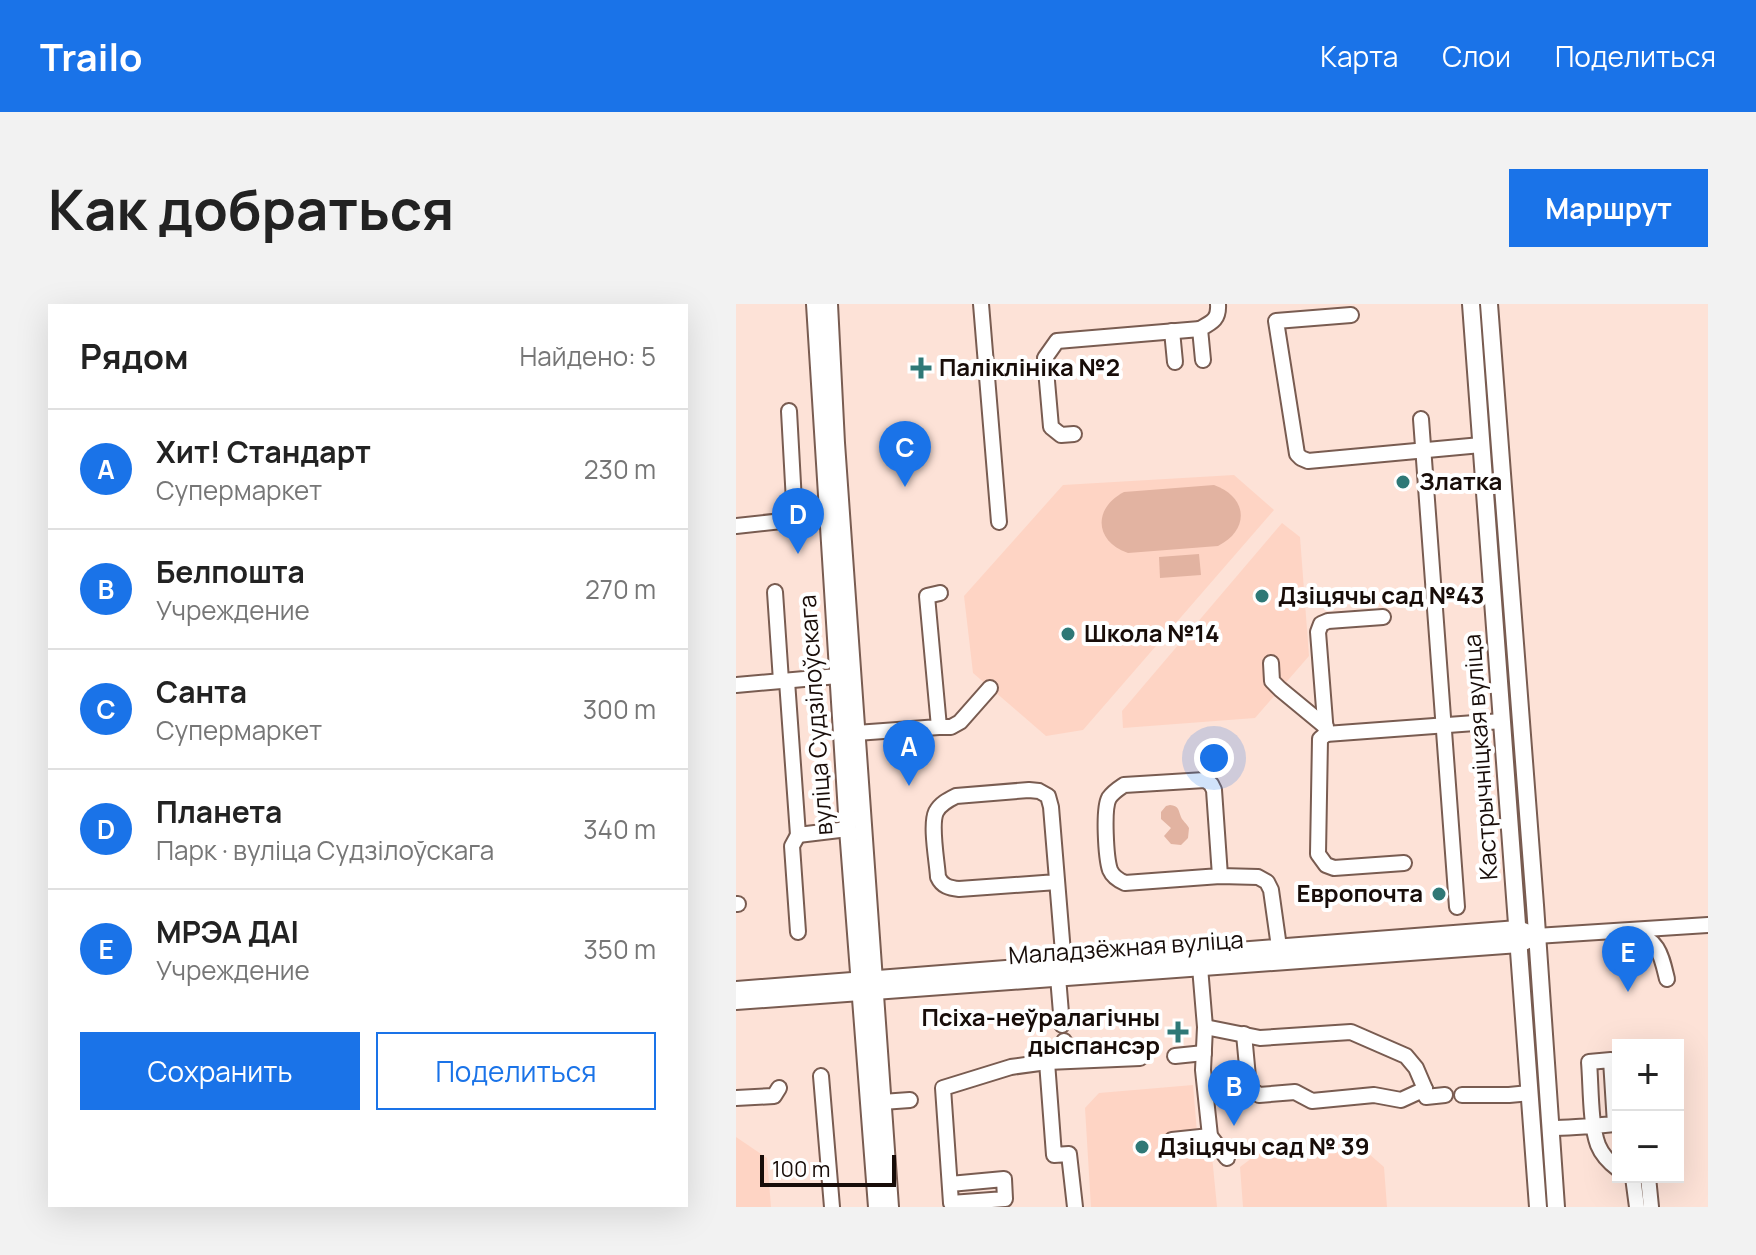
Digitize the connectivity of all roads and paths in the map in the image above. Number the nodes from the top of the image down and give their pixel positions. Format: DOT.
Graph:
graph roads {
  1 [pos="815,304"];
  2 [pos="829,304"];
  3 [pos="981,304"];
  4 [pos="1218,304"];
  5 [pos="1471,304"];
  6 [pos="1489,304"];
  7 [pos="1351,315"];
  8 [pos="1200,329"];
  9 [pos="1172,331"];
  10 [pos="1203,360"];
  11 [pos="1175,362"];
  12 [pos="789,411"];
  13 [pos="1421,419"];
  14 [pos="1074,434"];
  15 [pos="1481,445"];
  16 [pos="1424,450"];
  17 [pos="828,516"];
  18 [pos="795,520"];
  19 [pos="999,522"];
  20 [pos="736,526"];
  21 [pos="775,592"];
  22 [pos="940,593"];
  23 [pos="1383,617"];
  24 [pos="1271,663"];
  25 [pos="838,676"];
  26 [pos="784,681"];
  27 [pos="736,685"];
  28 [pos="990,688"];
  29 [pos="1502,721"];
  30 [pos="1443,726"];
  31 [pos="939,727"];
  32 [pos="1326,730"];
  33 [pos="856,733"];
  34 [pos="848,829"];
  35 [pos="798,835"];
  36 [pos="1404,863"];
  37 [pos="1220,876"];
  38 [pos="1057,882"];
  39 [pos="1457,907"];
  40 [pos="1708,925"];
  41 [pos="1628,931"];
  42 [pos="798,932"];
  43 [pos="1518,936"];
  44 [pos="1536,936"];
  45 [pos="1279,947"];
  46 [pos="1200,967"];
  47 [pos="1061,971"];
  48 [pos="1667,979"];
  49 [pos="867,985"];
  50 [pos="736,990"];
  51 [pos="736,1001"];
  52 [pos="1062,1025"];
  53 [pos="1205,1027"];
  54 [pos="1244,1034"];
  55 [pos="1064,1041"];
  56 [pos="1204,1053"];
  57 [pos="1175,1056"];
  58 [pos="1140,1058"];
  59 [pos="1065,1060"];
  60 [pos="1047,1062"];
  61 [pos="821,1076"];
  62 [pos="779,1088"];
  63 [pos="1425,1089"];
  64 [pos="1530,1093"];
  65 [pos="1445,1095"];
  66 [pos="1462,1095"];
  67 [pos="736,1098"];
  68 [pos="910,1100"];
  69 [pos="882,1102"];
  70 [pos="1550,1128"];
  71 [pos="1210,1136"];
  72 [pos="1172,1140"];
  73 [pos="1227,1158"];
  74 [pos="1612,1164"];
  75 [pos="1634,1183"];
  76 [pos="1649,1183"];
  77 [pos="950,1184"];
  78 [pos="832,1207"];
  79 [pos="877,1207"];
  80 [pos="890,1207"];
  81 [pos="1075,1207"];
  82 [pos="1538,1207"];
  83 [pos="1556,1207"];
  84 [pos="1637,1207"];
  85 [pos="1651,1207"];
  1 -- 17 [label="main road, вуліца Судзілоўскага"];
  2 -- 33 [label="main road, вуліца Судзілоўскага"];
  3 -- 19 [label="street"];
  4 -- 8 [label="street"];
  5 -- 15 [label="main road, Кастрычніцкая вуліца"];
  6 -- 44 [label="main road, Кастрычніцкая вуліца"];
  7 -- 16 [label="street"];
  8 -- 9 [label="street"];
  8 -- 10 [label="street"];
  9 -- 11 [label="street"];
  9 -- 14 [label="street"];
  12 -- 18 [label="street"];
  13 -- 16 [label="street"];
  15 -- 16 [label="street"];
  15 -- 29 [label="main road, Кастрычніцкая вуліца"];
  16 -- 30 [label="street"];
  17 -- 18 [label="street"];
  17 -- 25 [label="main road, вуліца Судзілоўскага"];
  18 -- 20 [label="street"];
  21 -- 26 [label="street"];
  22 -- 31 [label="street"];
  23 -- 32 [label="street"];
  24 -- 32 [label="street"];
  25 -- 26 [label="street"];
  25 -- 34 [label="main road, вуліца Судзілоўскага"];
  26 -- 27 [label="street"];
  26 -- 35 [label="street"];
  28 -- 31 [label="street"];
  29 -- 30 [label="street"];
  29 -- 43 [label="main road, Кастрычніцкая вуліца"];
  30 -- 32 [label="street"];
  30 -- 39 [label="street"];
  31 -- 33 [label="street"];
  32 -- 36 [label="street"];
  33 -- 49 [label="main road, вуліца Судзілоўскага"];
  34 -- 35 [label="street"];
  34 -- 49 [label="main road, вуліца Судзілоўскага"];
  35 -- 42 [label="street"];
  37 -- 37 [label="street"];
  37 -- 45 [label="street"];
  38 -- 38 [label="street"];
  38 -- 47 [label="street"];
  40 -- 41 [label="street"];
  41 -- 44 [label="street"];
  41 -- 48 [label="street"];
  43 -- 44 [label="main road"];
  43 -- 45 [label="main road, Маладзёжная вуліца"];
  43 -- 46 [label="main road, Маладзёжная вуліца"];
  43 -- 64 [label="main road, Кастрычніцкая вуліца"];
  44 -- 70 [label="main road, Кастрычніцкая вуліца"];
  45 -- 47 [label="main road, Маладзёжная вуліца"];
  46 -- 47 [label="main road, Маладзёжная вуліца"];
  46 -- 53 [label="street"];
  47 -- 49 [label="main road, Маладзёжная вуліца"];
  47 -- 52 [label="street"];
  49 -- 50 [label="main road, Маладзёжная вуліца"];
  49 -- 51 [label="main road, Маладзёжная вуліца"];
  49 -- 69 [label="main road"];
  49 -- 79 [label="main road"];
  53 -- 54 [label="street"];
  53 -- 56 [label="street"];
  54 -- 63 [label="street"];
  54 -- 63 [label="street"];
  55 -- 59 [label="street"];
  56 -- 57 [label="street"];
  56 -- 71 [label="street"];
  58 -- 59 [label="street"];
  59 -- 60 [label="street"];
  60 -- 77 [label="street"];
  60 -- 81 [label="street"];
  61 -- 78 [label="street"];
  62 -- 67 [label="street"];
  63 -- 65 [label="street"];
  64 -- 66 [label="street"];
  64 -- 82 [label="main road, Кастрычніцкая вуліца"];
  68 -- 69 [label="street"];
  69 -- 80 [label="main road"];
  70 -- 74 [label="street"];
  70 -- 83 [label="main road, Кастрычніцкая вуліца"];
  71 -- 72 [label="street"];
  71 -- 73 [label="street"];
  75 -- 84 [label="street"];
  76 -- 85 [label="street"];
}
